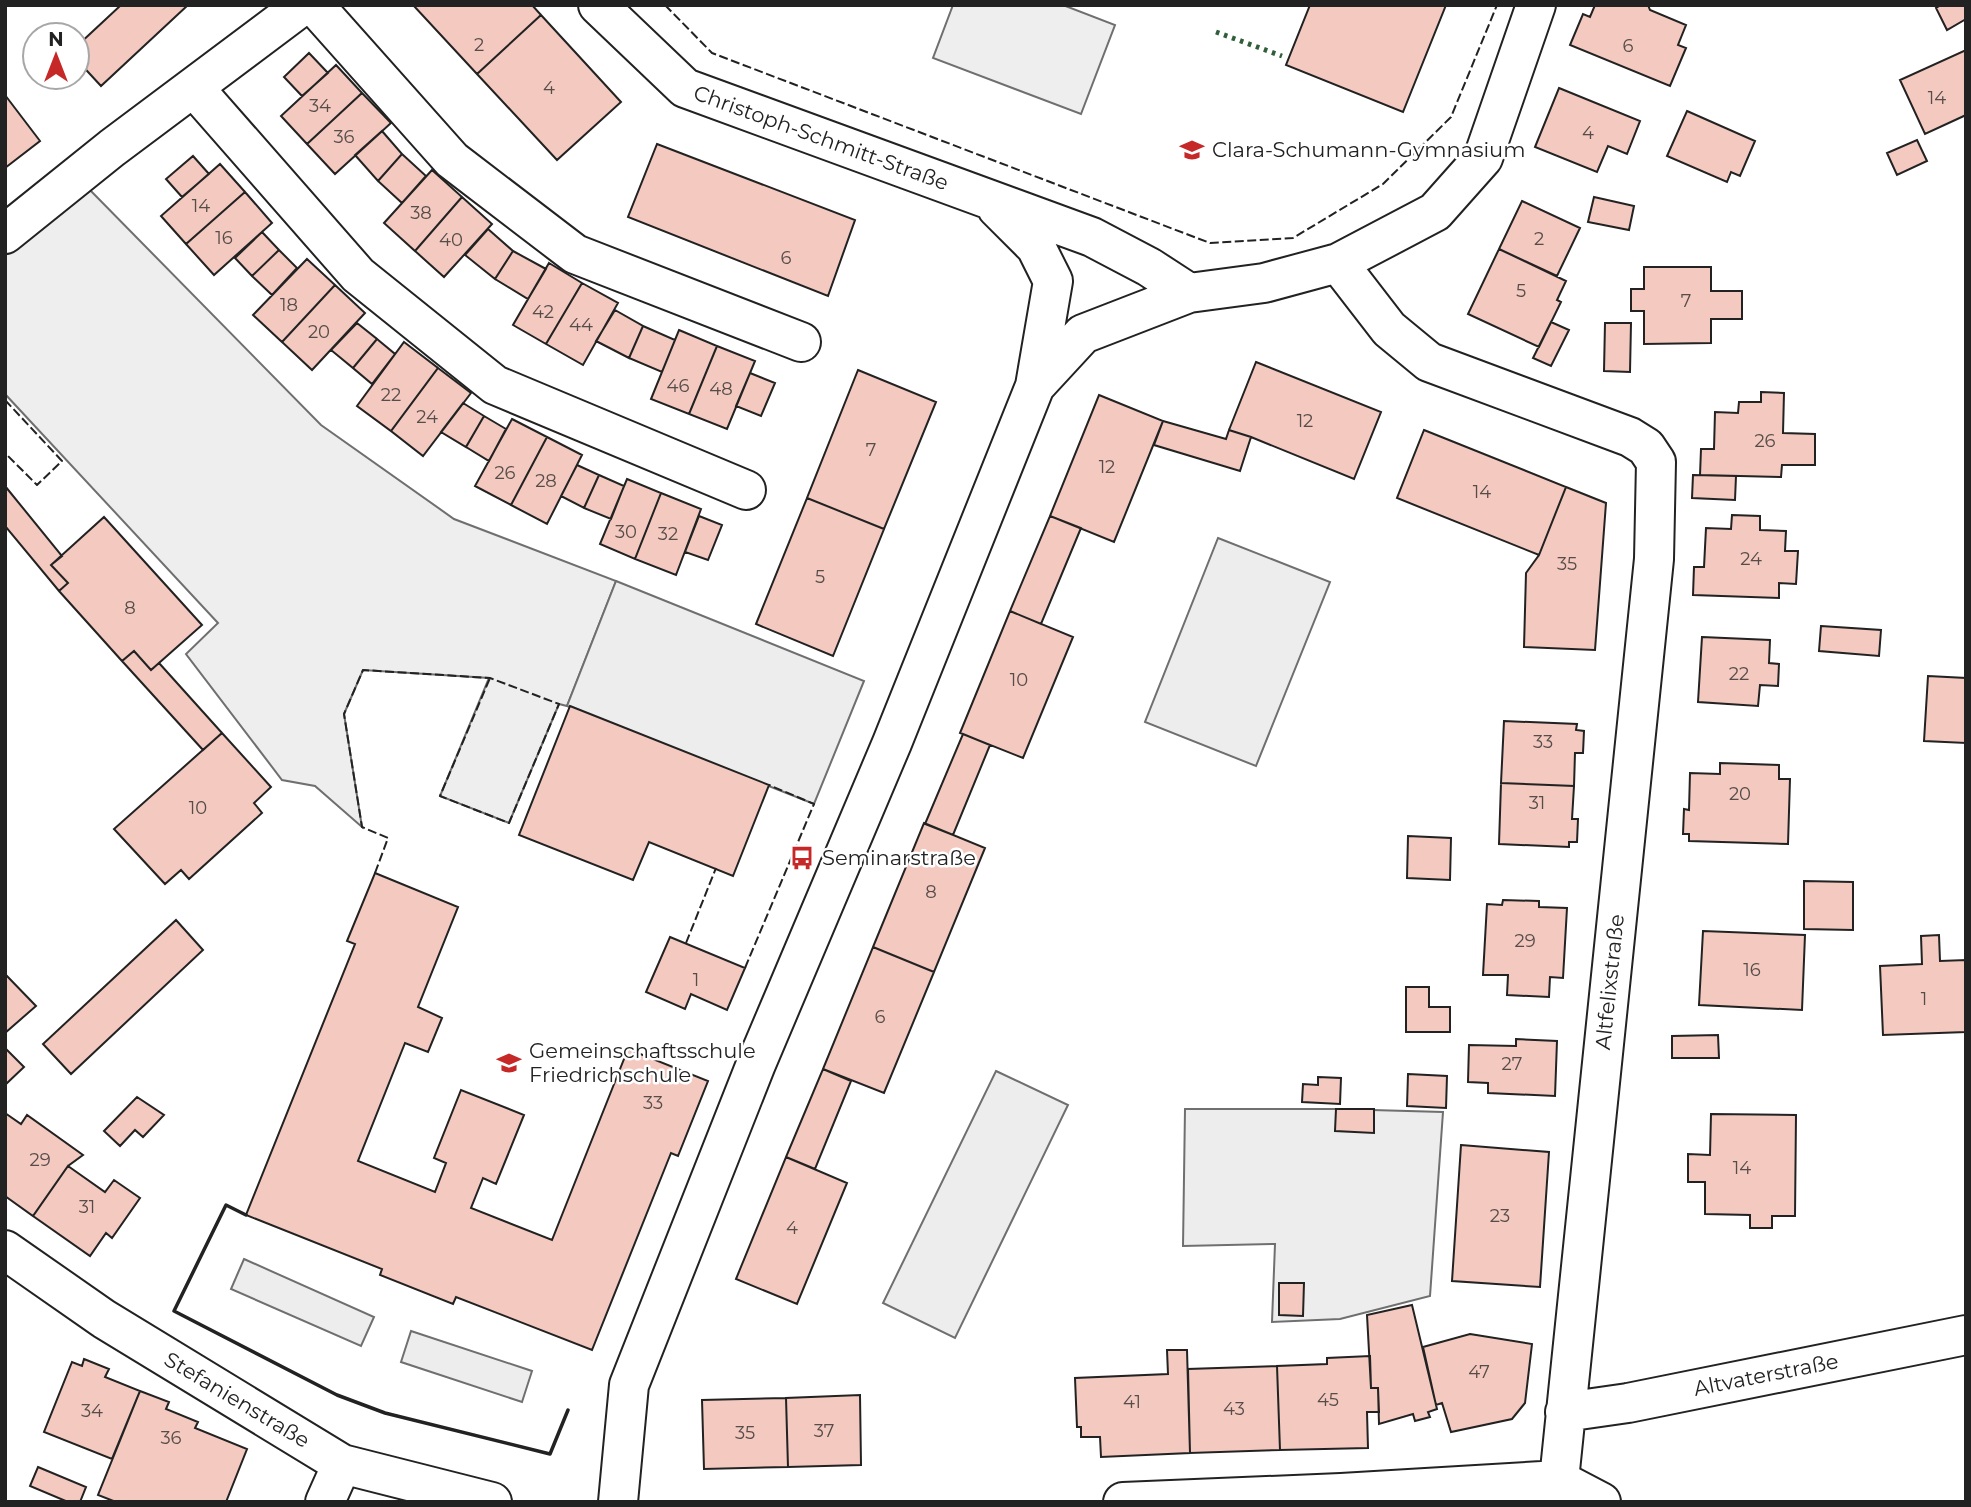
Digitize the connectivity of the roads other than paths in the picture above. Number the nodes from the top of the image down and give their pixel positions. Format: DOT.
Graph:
graph roads {
  1 [pos="303,5"];
  2 [pos="314,5"];
  3 [pos="597,5"];
  4 [pos="1536,5"];
  5 [pos="194,88"];
  6 [pos="991,201"];
  7 [pos="5,234"];
  8 [pos="1338,263"];
  9 [pos="1189,293"];
  10 [pos="801,342"];
  11 [pos="1035,386"];
  12 [pos="746,490"];
  13 [pos="5,1250"];
  14 [pos="1966,1335"];
  15 [pos="1565,1412"];
  16 [pos="342,1464"];
  17 [pos="1557,1491"];
  18 [pos="325,1502"];
  19 [pos="492,1502"];
  20 [pos="618,1502"];
  21 [pos="1123,1502"];
  22 [pos="1601,1502"];
  1 -- 5 [label="street"];
  2 -- 10 [label="street"];
  3 -- 6 [label="street, Christoph-Schmitt-Straße"];
  4 -- 8 [label="street"];
  5 -- 7 [label="street"];
  5 -- 12 [label="street"];
  6 -- 9 [label="street, Christoph-Schmitt-Straße"];
  6 -- 11 [label="street, Christoph-Schmitt-Straße"];
  8 -- 9 [label="street"];
  8 -- 15 [label="street, Altfelixstraße"];
  9 -- 11 [label="street"];
  11 -- 20 [label="street"];
  13 -- 16 [label="street, Stefanienstraße"];
  14 -- 15 [label="street, Altvaterstraße"];
  15 -- 17 [label="street, Altfelixstraße"];
  16 -- 18 [label="street"];
  16 -- 19 [label="street, Stefanienstraße"];
  17 -- 21 [label="street"];
  17 -- 22 [label="street"];
}
